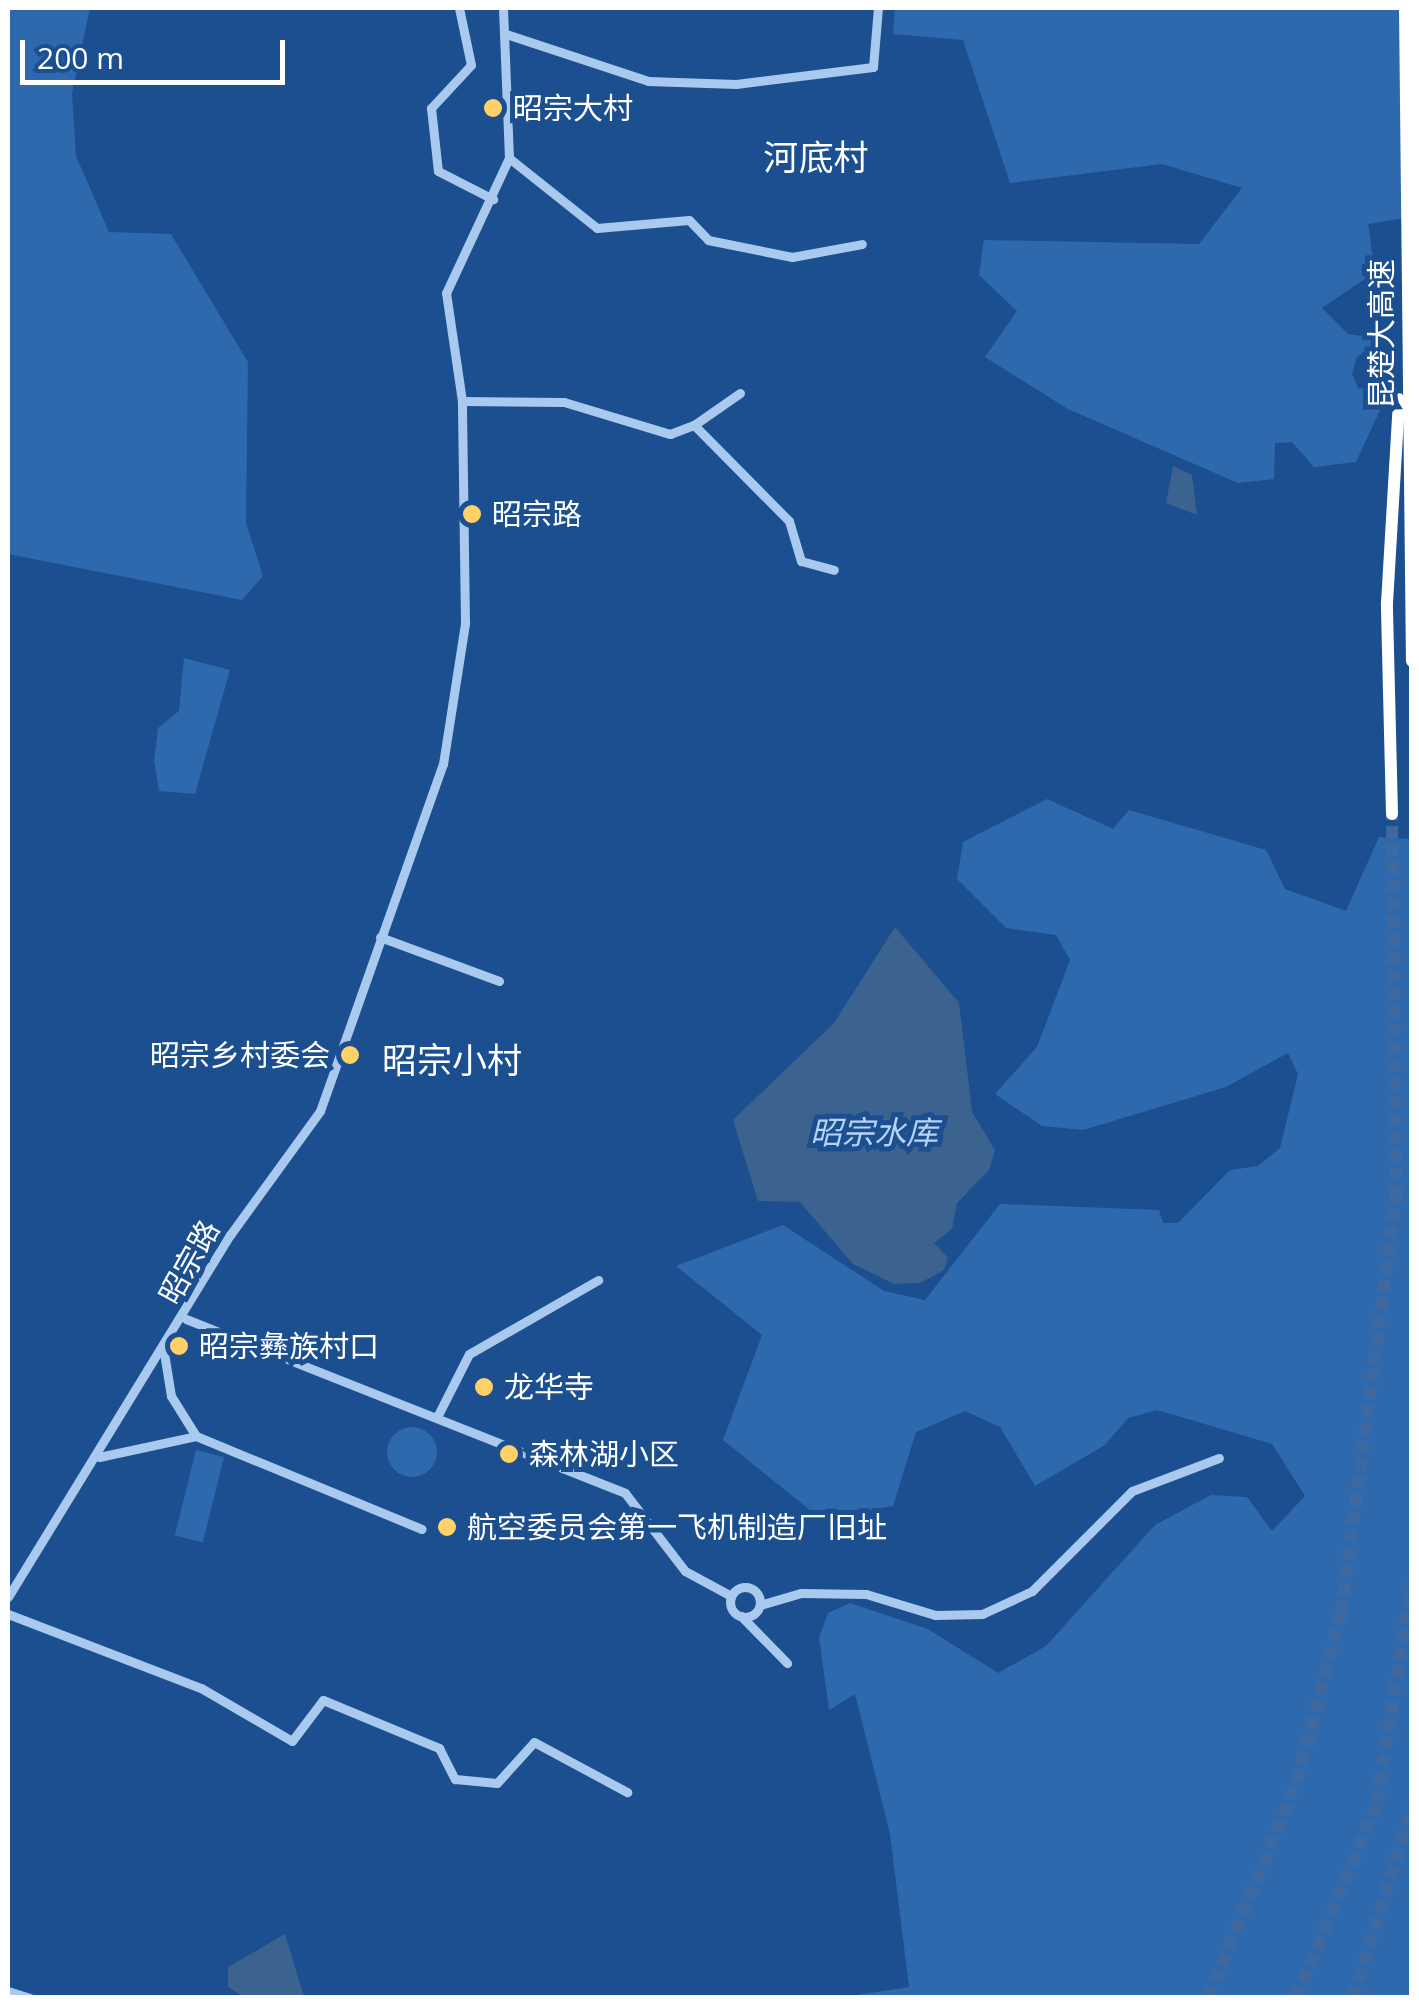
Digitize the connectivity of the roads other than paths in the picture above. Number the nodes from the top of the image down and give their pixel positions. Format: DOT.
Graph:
graph roads {
  1 [pos="459,8"];
  2 [pos="503,8"];
  3 [pos="878,8"];
  4 [pos="1405,8"];
  5 [pos="506,34"];
  6 [pos="509,158"];
  7 [pos="492,199"];
  8 [pos="1404,202"];
  9 [pos="862,244"];
  10 [pos="740,394"];
  11 [pos="462,401"];
  12 [pos="694,425"];
  13 [pos="834,570"];
  14 [pos="1409,634"];
  15 [pos="1412,661"];
  16 [pos="1392,814"];
  17 [pos="380,938"];
  18 [pos="499,980"];
  19 [pos="598,1280"];
  20 [pos="186,1319"];
  21 [pos="164,1353"];
  22 [pos="438,1415"];
  23 [pos="196,1436"];
  24 [pos="96,1458"];
  25 [pos="1219,1458"];
  26 [pos="422,1529"];
  27 [pos="756,1592"];
  28 [pos="732,1596"];
  29 [pos="8,1597"];
  30 [pos="778,1597"];
  31 [pos="759,1607"];
  32 [pos="8,1614"];
  33 [pos="740,1616"];
  34 [pos="760,1635"];
  35 [pos="787,1663"];
  36 [pos="627,1792"];
  37 [pos="8,1991"];
  38 [pos="30,1998"];
  1 -- 7 [label="street"];
  2 -- 5 [label="street"];
  3 -- 5 [label="street"];
  4 -- 8 [label="highway, 昆楚大高速"];
  5 -- 6 [label="street"];
  6 -- 7 [label="street, 昭宗路"];
  6 -- 9 [label="street"];
  7 -- 11 [label="street, 昭宗路"];
  8 -- 14 [label="highway, 昆楚大高速"];
  8 -- 16 [label="highway"];
  10 -- 12 [label="street"];
  11 -- 12 [label="street"];
  11 -- 17 [label="street, 昭宗路"];
  12 -- 13 [label="street"];
  14 -- 15 [label="highway, 昆楚大高速"];
  17 -- 18 [label="street"];
  17 -- 20 [label="street, 昭宗路"];
  19 -- 22 [label="street"];
  20 -- 21 [label="street, 昭宗路"];
  20 -- 22 [label="street"];
  21 -- 23 [label="street"];
  21 -- 24 [label="street, 昭宗路"];
  22 -- 28 [label="street"];
  23 -- 24 [label="street"];
  23 -- 26 [label="street"];
  24 -- 29 [label="street, 昭宗路"];
  25 -- 30 [label="street"];
  27 -- 28 [label="street"];
  27 -- 30 [label="street"];
  27 -- 31 [label="street"];
  28 -- 33 [label="street"];
  30 -- 31 [label="street"];
  31 -- 33 [label="street"];
  31 -- 34 [label="street"];
  32 -- 36 [label="street"];
  33 -- 34 [label="street"];
  34 -- 35 [label="street"];
  37 -- 38 [label="street"];
}
